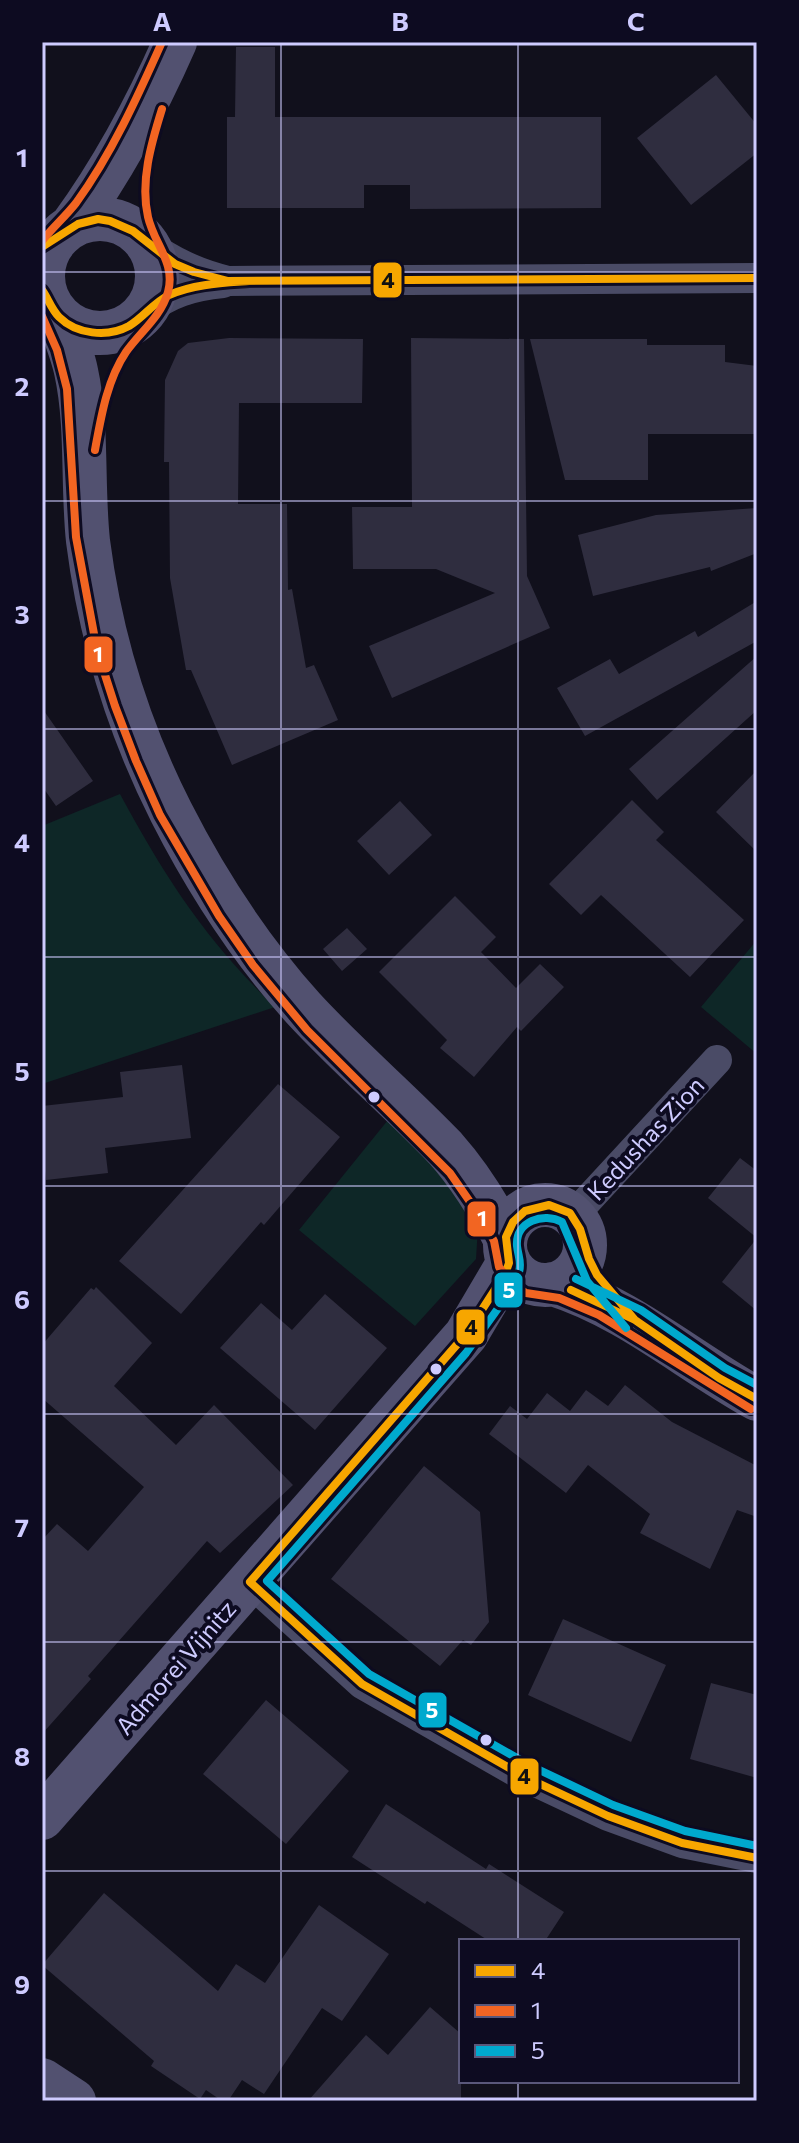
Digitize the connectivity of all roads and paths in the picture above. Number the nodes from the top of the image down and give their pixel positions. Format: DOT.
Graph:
graph roads {
  1 [pos="175,42"];
  2 [pos="157,83"];
  3 [pos="55,239"];
  4 [pos="143,239"];
  5 [pos="757,278"];
  6 [pos="249,281"];
  7 [pos="48,299"];
  8 [pos="137,319"];
  9 [pos="83,449"];
  10 [pos="717,1060"];
  11 [pos="446,1150"];
  12 [pos="565,1225"];
  13 [pos="526,1267"];
  14 [pos="635,1320"];
  15 [pos="757,1399"];
  16 [pos="250,1582"];
  17 [pos="42,1818"];
  18 [pos="757,1858"];
  19 [pos="42,2080"];
  20 [pos="74,2101"];
  1 -- 2 [label="street"];
  2 -- 3 [label="street"];
  2 -- 4 [label="street"];
  3 -- 4 [label="street"];
  3 -- 7 [label="street"];
  4 -- 6 [label="street"];
  4 -- 8 [label="street"];
  5 -- 6 [label="street"];
  6 -- 8 [label="street"];
  7 -- 8 [label="street"];
  7 -- 9 [label="street"];
  8 -- 9 [label="street"];
  9 -- 11 [label="street"];
  10 -- 12 [label="street, Kedushas Zion"];
  11 -- 12 [label="street"];
  11 -- 13 [label="street"];
  12 -- 13 [label="street"];
  12 -- 13 [label="street"];
  12 -- 14 [label="street"];
  13 -- 14 [label="street"];
  13 -- 16 [label="street, Admorei Vijnitz"];
  14 -- 15 [label="street"];
  16 -- 17 [label="street, Admorei Vijnitz"];
  16 -- 18 [label="street"];
  19 -- 20 [label="street"];
}
